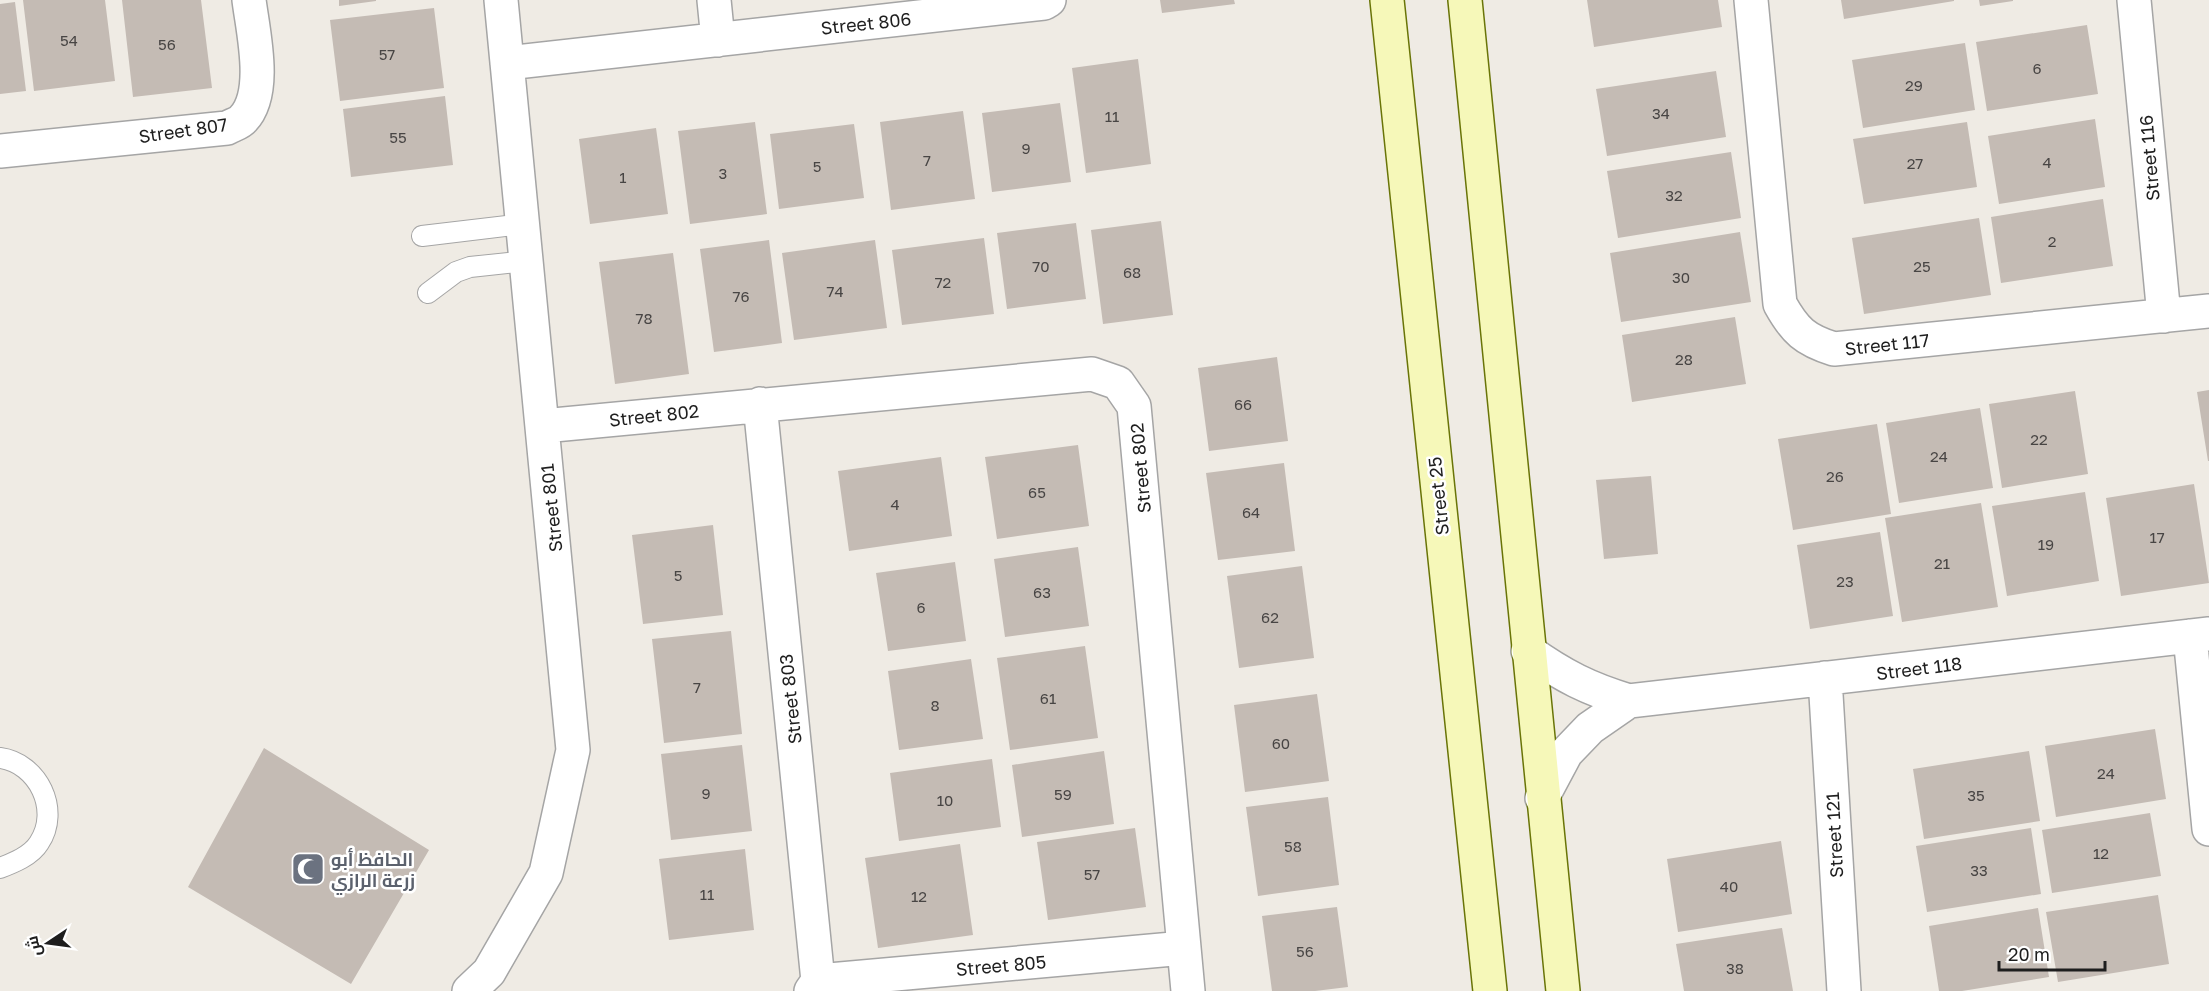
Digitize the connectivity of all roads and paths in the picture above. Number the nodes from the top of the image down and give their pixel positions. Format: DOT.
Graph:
graph roads {
  1 [pos="249,0"];
  2 [pos="501,0"];
  3 [pos="714,0"];
  4 [pos="1049,0"];
  5 [pos="1387,0"];
  6 [pos="1465,0"];
  7 [pos="1750,0"];
  8 [pos="2134,0"];
  9 [pos="718,40"];
  10 [pos="507,63"];
  11 [pos="0,151"];
  12 [pos="523,224"];
  13 [pos="422,236"];
  14 [pos="527,261"];
  15 [pos="428,294"];
  16 [pos="2209,312"];
  17 [pos="2164,316"];
  18 [pos="760,404"];
  19 [pos="543,426"];
  20 [pos="2200,635"];
  21 [pos="1528,651"];
  22 [pos="1825,678"];
  23 [pos="1629,701"];
  24 [pos="0,758"];
  25 [pos="1542,798"];
  26 [pos="2209,829"];
  27 [pos="0,868"];
  28 [pos="1184,948"];
  29 [pos="814,986"];
  30 [pos="469,991"];
  31 [pos="1188,991"];
  32 [pos="1490,991"];
  33 [pos="1563,991"];
  34 [pos="1844,991"];
  1 -- 11 [label="street, Street 807"];
  2 -- 10 [label="street, Street 801"];
  3 -- 9 [label="street"];
  4 -- 9 [label="street, Street 806"];
  5 -- 32 [label="street, Street 25"];
  6 -- 21 [label="street"];
  7 -- 17 [label="street, Street 117"];
  8 -- 17 [label="street, Street 116"];
  9 -- 10 [label="street, Street 806"];
  10 -- 12 [label="street, Street 801"];
  12 -- 13 [label="lane"];
  12 -- 14 [label="street, Street 801"];
  14 -- 15 [label="lane"];
  14 -- 19 [label="street, Street 801"];
  16 -- 17 [label="street, Street 117"];
  18 -- 19 [label="street, Street 802"];
  18 -- 28 [label="street, Street 802"];
  18 -- 29 [label="street, Street 803"];
  19 -- 30 [label="street, Street 801"];
  20 -- 22 [label="street, Street 118"];
  20 -- 26 [label="street"];
  21 -- 23 [label="street, Street 118"];
  21 -- 25 [label="street"];
  22 -- 23 [label="street, Street 118"];
  22 -- 34 [label="street, Street 121"];
  23 -- 25 [label="street, Street 118"];
  24 -- 27 [label="lane"];
  25 -- 33 [label="street"];
  28 -- 29 [label="street, Street 805"];
  28 -- 31 [label="street, Street 802"];
}
